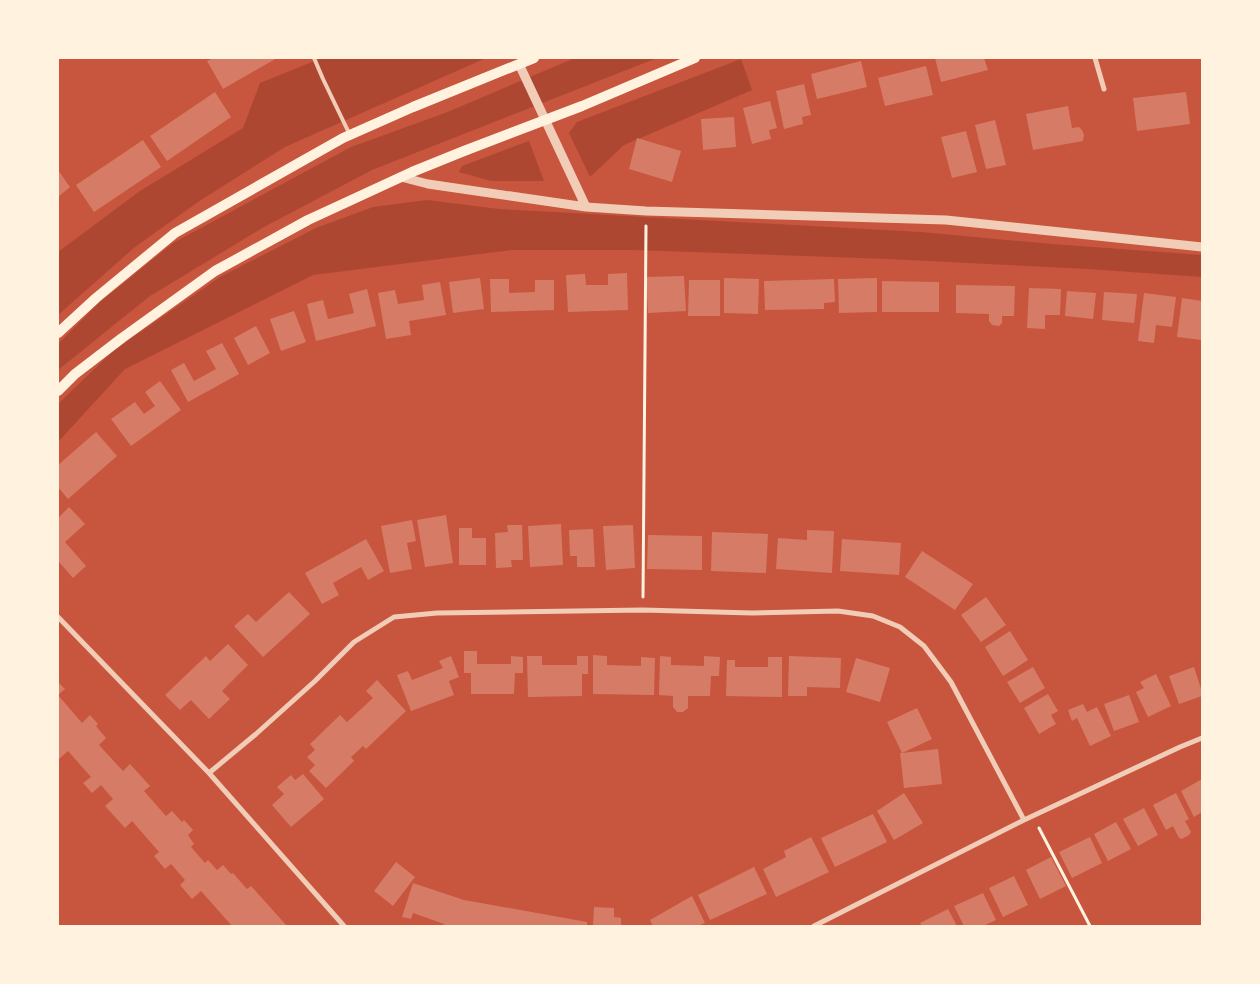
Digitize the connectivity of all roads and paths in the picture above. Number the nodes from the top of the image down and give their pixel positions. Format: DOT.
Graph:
graph roads {
  1 [pos="314,58"];
  2 [pos="534,58"];
  3 [pos="695,58"];
  4 [pos="1095,58"];
  5 [pos="519,64"];
  6 [pos="1104,89"];
  7 [pos="546,119"];
  8 [pos="350,135"];
  9 [pos="401,178"];
  10 [pos="586,207"];
  11 [pos="646,211"];
  12 [pos="1202,247"];
  13 [pos="58,333"];
  14 [pos="58,391"];
  15 [pos="642,610"];
  16 [pos="58,617"];
  17 [pos="1202,738"];
  18 [pos="209,773"];
  19 [pos="1033,816"];
  20 [pos="1024,820"];
  21 [pos="344,926"];
  22 [pos="814,926"];
  23 [pos="1090,926"];
  1 -- 8 [label="lane"];
  2 -- 5 [label="main road"];
  3 -- 7 [label="main road"];
  4 -- 6 [label="street"];
  5 -- 7 [label="street"];
  5 -- 8 [label="main road"];
  7 -- 9 [label="main road"];
  7 -- 10 [label="street"];
  8 -- 13 [label="main road"];
  9 -- 10 [label="street"];
  9 -- 14 [label="main road"];
  10 -- 11 [label="street"];
  11 -- 12 [label="street"];
  11 -- 15 [label="path"];
  15 -- 18 [label="street"];
  15 -- 20 [label="street"];
  16 -- 18 [label="street"];
  17 -- 19 [label="street"];
  18 -- 21 [label="street"];
  19 -- 20 [label="street"];
  19 -- 23 [label="path"];
  20 -- 22 [label="street"];
}
